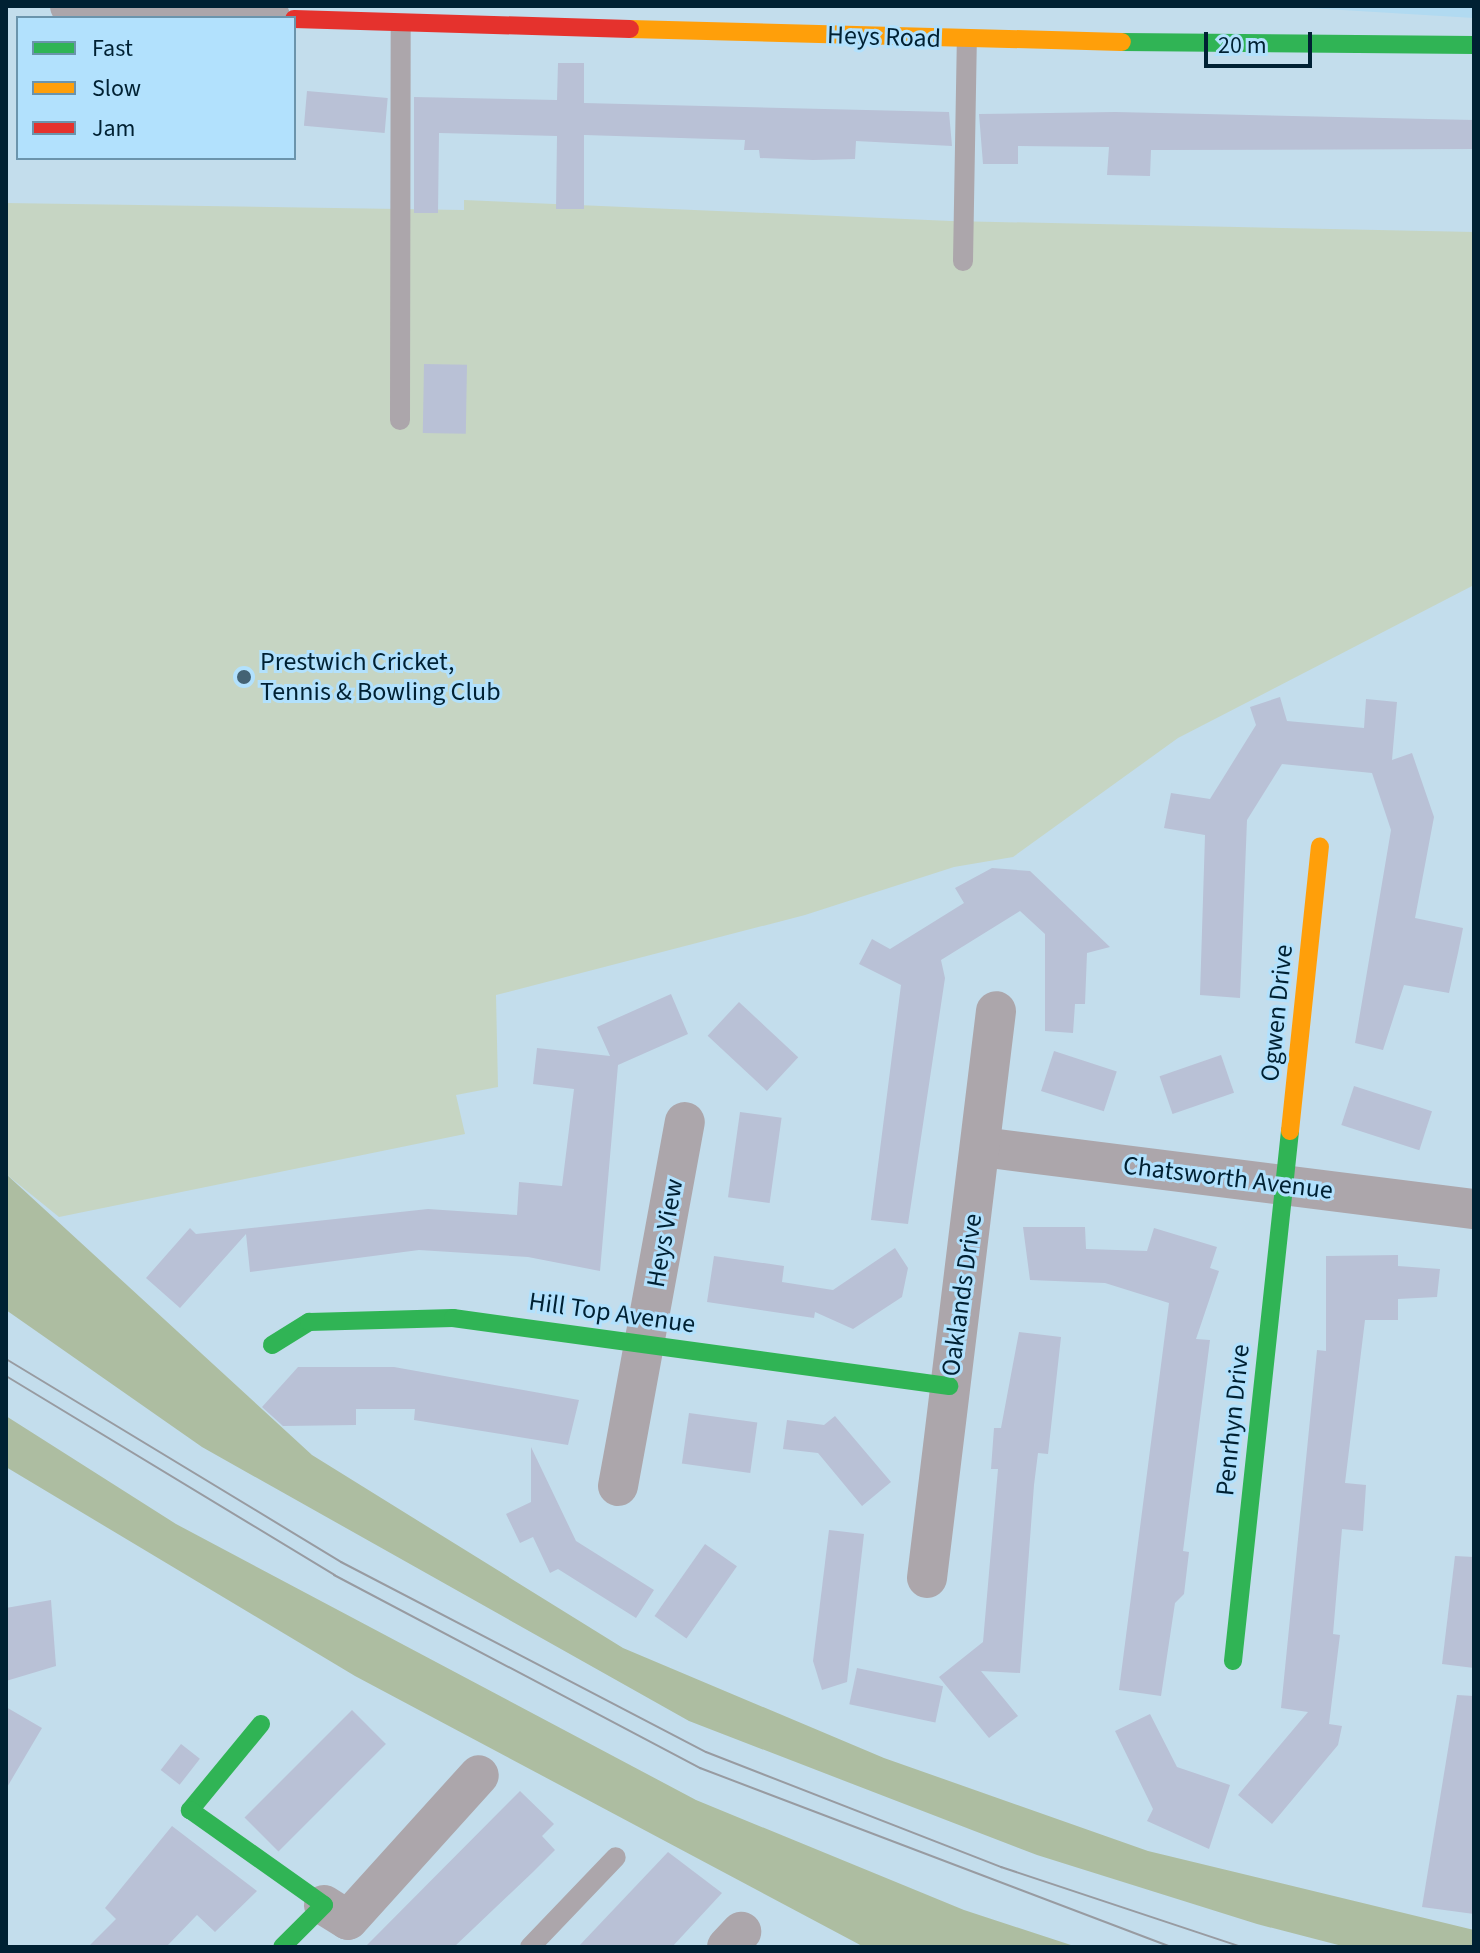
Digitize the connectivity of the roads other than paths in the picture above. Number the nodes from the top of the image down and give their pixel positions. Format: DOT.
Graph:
graph roads {
  1 [pos="70,6"];
  2 [pos="773,6"];
  3 [pos="132,8"];
  4 [pos="243,16"];
  5 [pos="296,19"];
  6 [pos="401,25"];
  7 [pos="774,33"];
  8 [pos="967,40"];
  9 [pos="1474,45"];
  10 [pos="963,261"];
  11 [pos="400,420"];
  12 [pos="1320,847"];
  13 [pos="996,1011"];
  14 [pos="685,1122"];
  15 [pos="982,1147"];
  16 [pos="1285,1184"];
  17 [pos="1474,1209"];
  18 [pos="646,1344"];
  19 [pos="272,1345"];
  20 [pos="949,1386"];
  21 [pos="618,1486"];
  22 [pos="927,1578"];
  23 [pos="1233,1661"];
  24 [pos="261,1724"];
  25 [pos="479,1775"];
  26 [pos="616,1857"];
  27 [pos="324,1905"];
  28 [pos="282,1947"];
  29 [pos="530,1947"];
  1 -- 3 [label="street"];
  2 -- 7 [label="lane"];
  3 -- 4 [label="street"];
  5 -- 6 [label="street, Heys Road"];
  6 -- 7 [label="street, Heys Road"];
  6 -- 11 [label="lane"];
  7 -- 8 [label="street, Heys Road"];
  8 -- 9 [label="street, Heys Road"];
  8 -- 10 [label="lane"];
  12 -- 16 [label="street, Ogwen Drive"];
  13 -- 15 [label="street, Oaklands Drive"];
  14 -- 18 [label="street, Heys View"];
  15 -- 16 [label="street, Chatsworth Avenue"];
  15 -- 20 [label="street, Oaklands Drive"];
  16 -- 17 [label="street, Chatsworth Avenue"];
  16 -- 23 [label="street, Penrhyn Drive"];
  18 -- 19 [label="street, Hill Top Avenue"];
  18 -- 20 [label="street, Hill Top Avenue"];
  18 -- 21 [label="street, Heys View"];
  20 -- 22 [label="street, Oaklands Drive"];
  24 -- 27 [label="street"];
  25 -- 27 [label="street"];
  26 -- 29 [label="lane"];
  27 -- 28 [label="street"];
}
